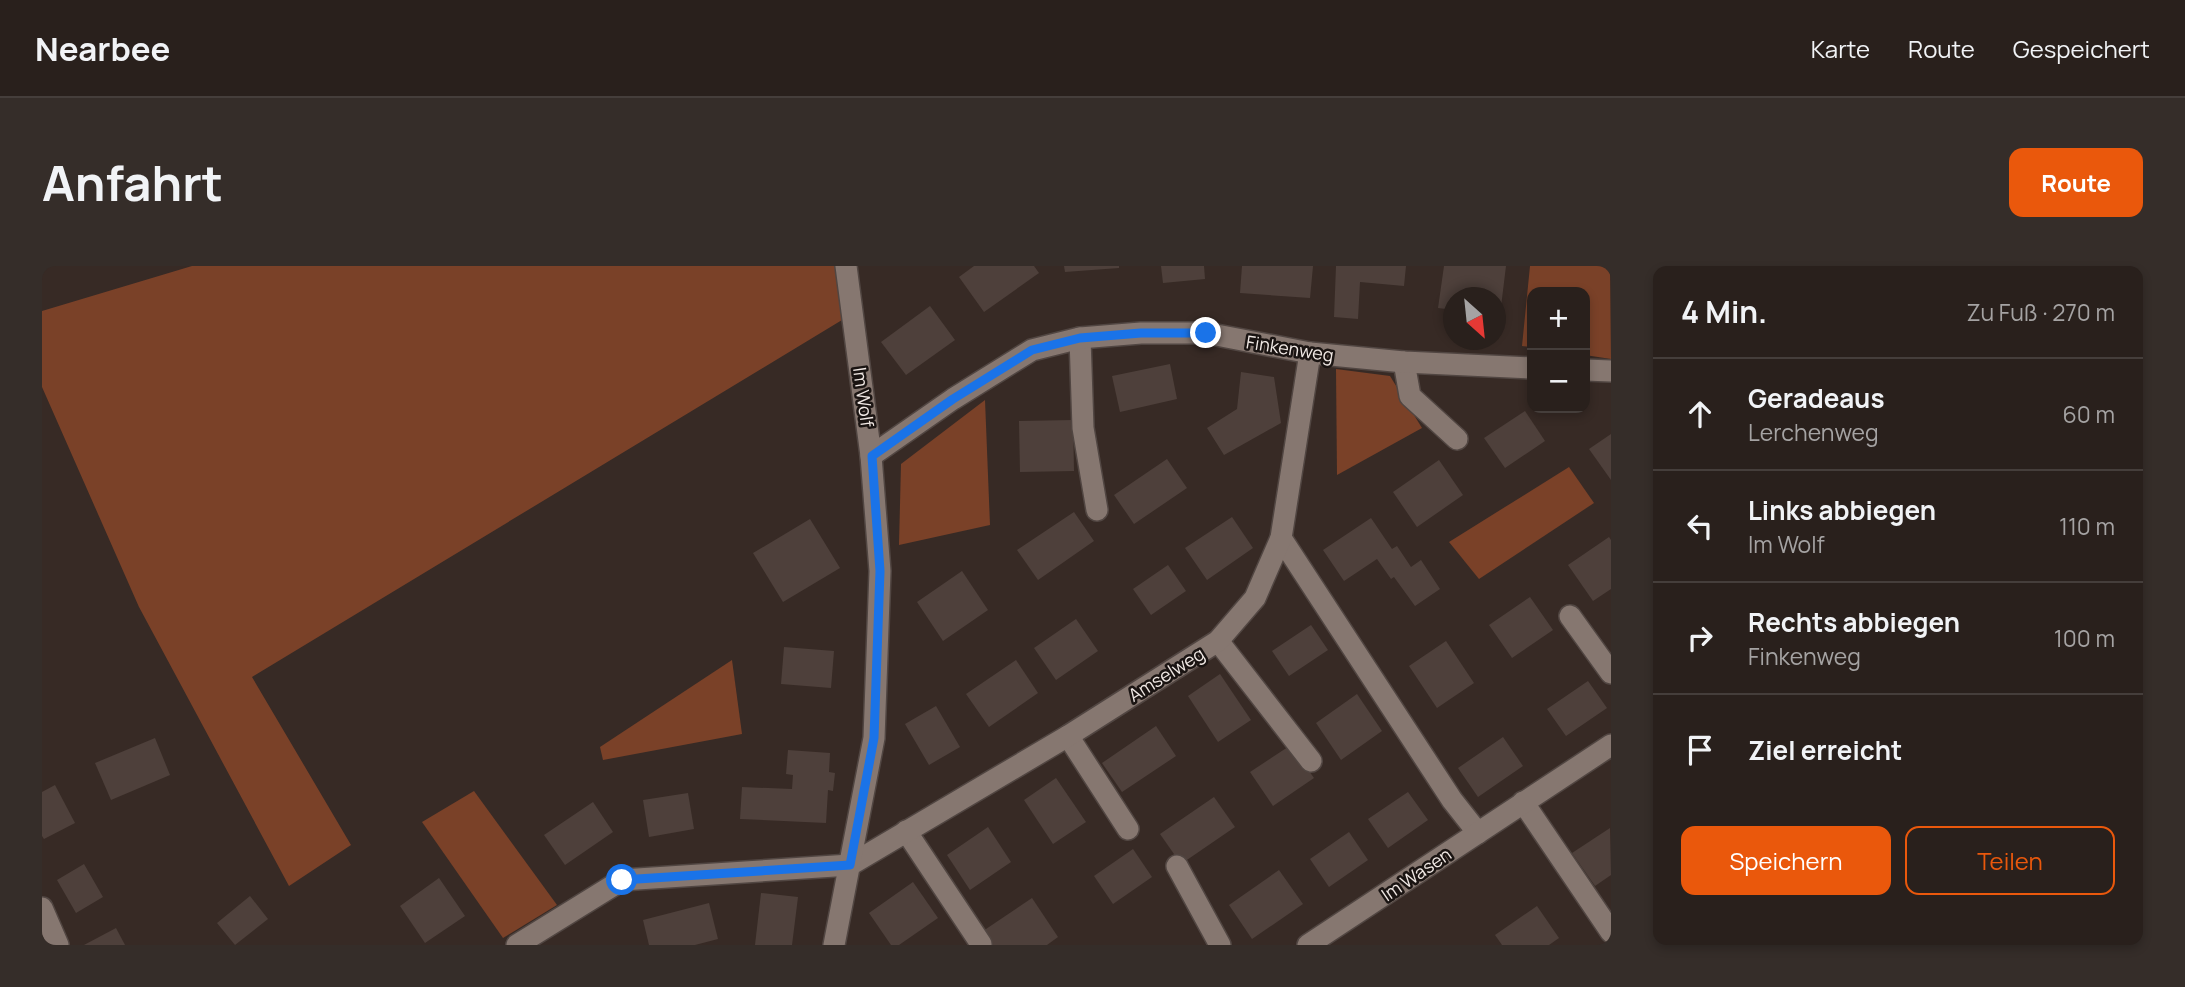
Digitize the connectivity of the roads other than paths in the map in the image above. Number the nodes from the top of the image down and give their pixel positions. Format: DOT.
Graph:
graph roads {
  1 [pos="846,266"];
  2 [pos="1080,338"];
  3 [pos="1310,353"];
  4 [pos="1404,362"];
  5 [pos="1527,368"];
  6 [pos="1590,370"];
  7 [pos="1611,371"];
  8 [pos="1457,439"];
  9 [pos="872,456"];
  10 [pos="1097,510"];
  11 [pos="1281,538"];
  12 [pos="1570,616"];
  13 [pos="1217,641"];
  14 [pos="1611,673"];
  15 [pos="1068,736"];
  16 [pos="1611,745"];
  17 [pos="1311,761"];
  18 [pos="1524,802"];
  19 [pos="1128,829"];
  20 [pos="906,831"];
  21 [pos="1478,832"];
  22 [pos="850,865"];
  23 [pos="1177,866"];
  24 [pos="42,908"];
  25 [pos="1611,932"];
  26 [pos="981,944"];
  27 [pos="58,945"];
  28 [pos="517,945"];
  29 [pos="834,945"];
  30 [pos="1220,945"];
  31 [pos="1308,945"];
  1 -- 9 [label="street, Im Wolf"];
  2 -- 3 [label="street, Finkenweg"];
  2 -- 9 [label="street, Finkenweg"];
  2 -- 10 [label="street"];
  3 -- 4 [label="street, Finkenweg"];
  3 -- 11 [label="street, Amselweg"];
  4 -- 5 [label="street, Finkenweg"];
  4 -- 8 [label="street"];
  6 -- 7 [label="street"];
  9 -- 22 [label="street, Im Wolf"];
  11 -- 13 [label="street, Amselweg"];
  11 -- 21 [label="street"];
  12 -- 14 [label="street"];
  13 -- 15 [label="street, Amselweg"];
  13 -- 17 [label="street"];
  15 -- 19 [label="street"];
  15 -- 20 [label="street, Amselweg"];
  16 -- 18 [label="street, Im Wasen"];
  18 -- 21 [label="street, Im Wasen"];
  18 -- 25 [label="street"];
  20 -- 22 [label="street, Amselweg"];
  20 -- 26 [label="street"];
  21 -- 31 [label="street, Im Wasen"];
  22 -- 28 [label="street"];
  22 -- 29 [label="street, Im Wolf"];
  23 -- 30 [label="street"];
  24 -- 27 [label="street"];
}
